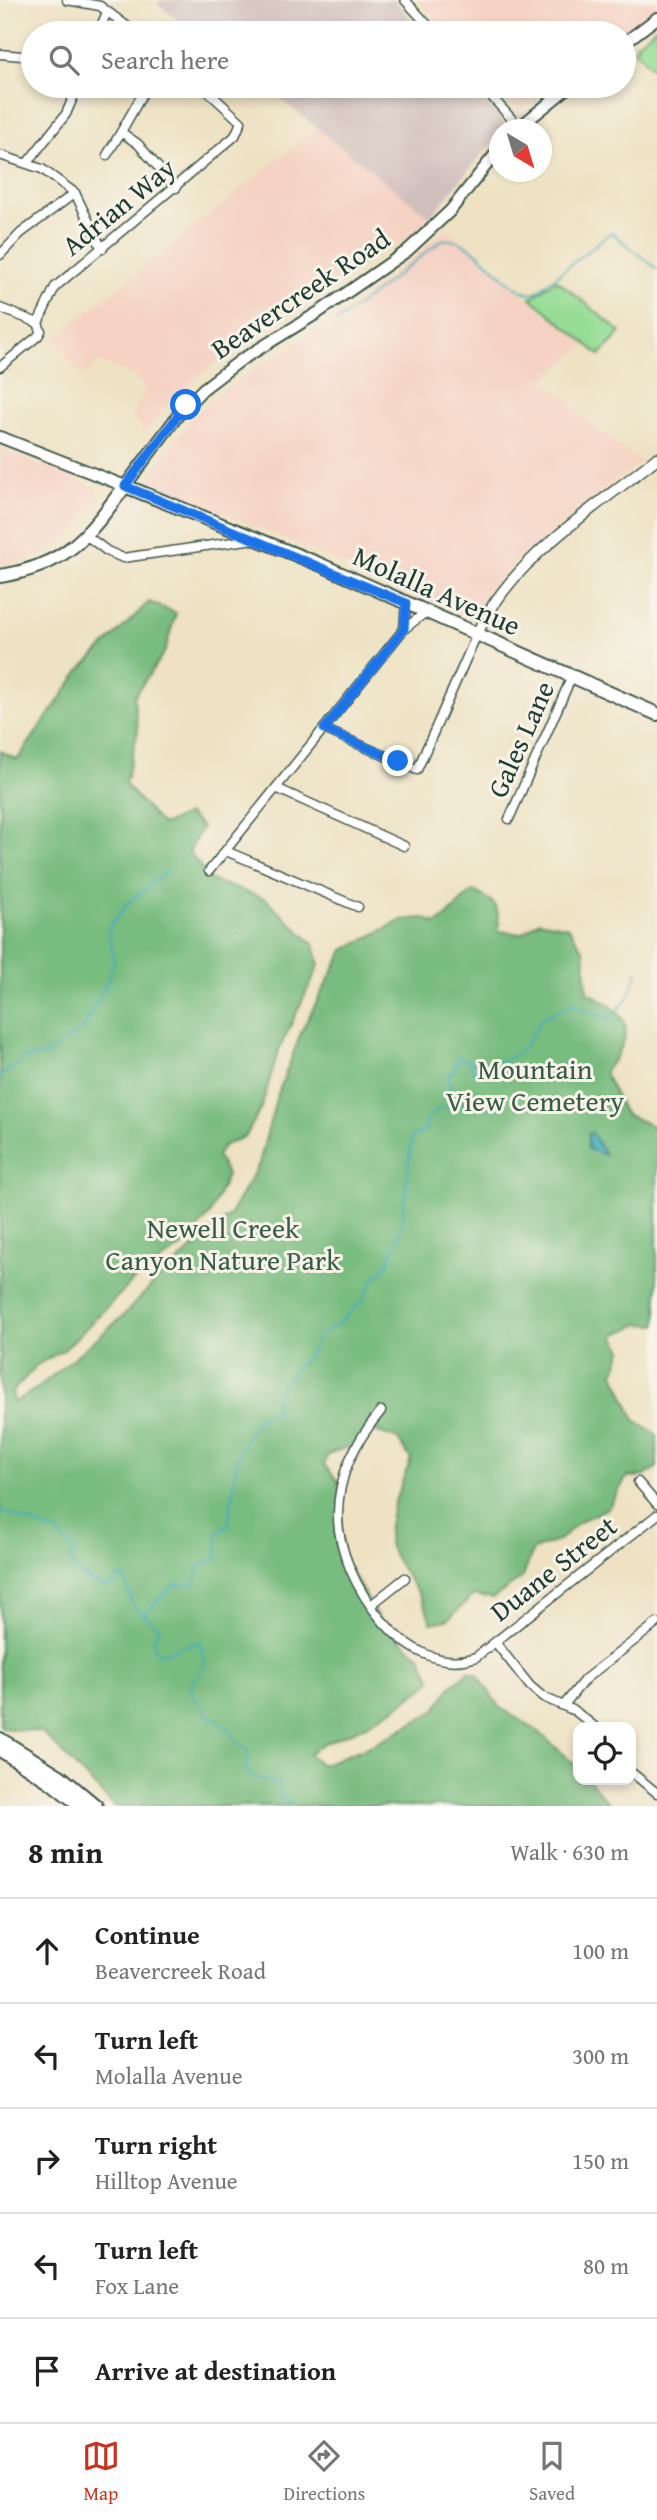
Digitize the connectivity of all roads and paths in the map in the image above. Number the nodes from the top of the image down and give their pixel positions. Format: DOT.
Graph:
graph roads {
  1 [pos="67,0"];
  2 [pos="405,0"];
  3 [pos="107,12"];
  4 [pos="657,18"];
  5 [pos="103,21"];
  6 [pos="119,21"];
  7 [pos="424,21"];
  8 [pos="636,34"];
  9 [pos="0,54"];
  10 [pos="21,56"];
  11 [pos="73,98"];
  12 [pos="140,98"];
  13 [pos="216,98"];
  14 [pos="492,98"];
  15 [pos="555,98"];
  16 [pos="510,119"];
  17 [pos="528,119"];
  18 [pos="121,132"];
  19 [pos="107,155"];
  20 [pos="2,158"];
  21 [pos="489,161"];
  22 [pos="28,162"];
  23 [pos="176,188"];
  24 [pos="75,193"];
  25 [pos="102,249"];
  26 [pos="0,255"];
  27 [pos="0,308"];
  28 [pos="38,323"];
  29 [pos="0,367"];
  30 [pos="0,437"];
  31 [pos="657,458"];
  32 [pos="125,486"];
  33 [pos="87,536"];
  34 [pos="255,539"];
  35 [pos="0,576"];
  36 [pos="406,603"];
  37 [pos="426,612"];
  38 [pos="404,629"];
  39 [pos="477,634"];
  40 [pos="572,676"];
  41 [pos="657,714"];
  42 [pos="324,729"];
  43 [pos="276,788"];
  44 [pos="509,819"];
  45 [pos="404,846"];
  46 [pos="226,850"];
  47 [pos="209,871"];
  48 [pos="358,907"];
  49 [pos="381,1410"];
  50 [pos="638,1482"];
  51 [pos="657,1504"];
  52 [pos="657,1515"];
  53 [pos="405,1578"];
  54 [pos="371,1605"];
  55 [pos="657,1623"];
  56 [pos="495,1642"];
  57 [pos="564,1705"];
  58 [pos="588,1722"];
  59 [pos="0,1739"];
  60 [pos="0,1750"];
  61 [pos="636,1776"];
  62 [pos="657,1793"];
  63 [pos="81,1806"];
  64 [pos="96,1806"];
  1 -- 3 [label="street"];
  2 -- 7 [label="street"];
  3 -- 5 [label="street"];
  3 -- 6 [label="street"];
  4 -- 8 [label="main road"];
  9 -- 10 [label="street"];
  11 -- 22 [label="street"];
  12 -- 18 [label="street"];
  13 -- 23 [label="street, Adrian Way"];
  14 -- 16 [label="street"];
  15 -- 17 [label="main road"];
  18 -- 19 [label="street"];
  18 -- 23 [label="street"];
  20 -- 22 [label="street"];
  21 -- 32 [label="main road, Beavercreek Road"];
  22 -- 24 [label="street"];
  23 -- 25 [label="street, Adrian Way"];
  24 -- 25 [label="street"];
  24 -- 26 [label="street"];
  25 -- 28 [label="street, Adrian Way"];
  27 -- 28 [label="street"];
  28 -- 29 [label="street, Adrian Way"];
  30 -- 32 [label="main road, Molalla Avenue"];
  31 -- 39 [label="street"];
  32 -- 33 [label="main road, Beavercreek Road"];
  32 -- 34 [label="main road, Molalla Avenue"];
  33 -- 34 [label="street"];
  33 -- 35 [label="main road, Beavercreek Road"];
  34 -- 36 [label="main road, Molalla Avenue"];
  36 -- 37 [label="main road, Molalla Avenue"];
  36 -- 38 [label="street"];
  37 -- 38 [label="street"];
  37 -- 39 [label="main road, Molalla Avenue"];
  38 -- 42 [label="street"];
  39 -- 40 [label="main road, Molalla Avenue"];
  39 -- 42 [label="street"];
  40 -- 41 [label="main road, Molalla Avenue"];
  40 -- 44 [label="street, Gales Lane"];
  42 -- 43 [label="street"];
  43 -- 45 [label="street"];
  43 -- 46 [label="street"];
  46 -- 47 [label="street"];
  46 -- 48 [label="street"];
  49 -- 54 [label="street"];
  50 -- 51 [label="street"];
  52 -- 56 [label="street, Duane Street"];
  53 -- 54 [label="street"];
  54 -- 56 [label="street, Duane Street"];
  55 -- 57 [label="street"];
  56 -- 57 [label="street"];
  57 -- 58 [label="street"];
  59 -- 64 [label="main road"];
  60 -- 63 [label="main road"];
  61 -- 62 [label="street"];
}
